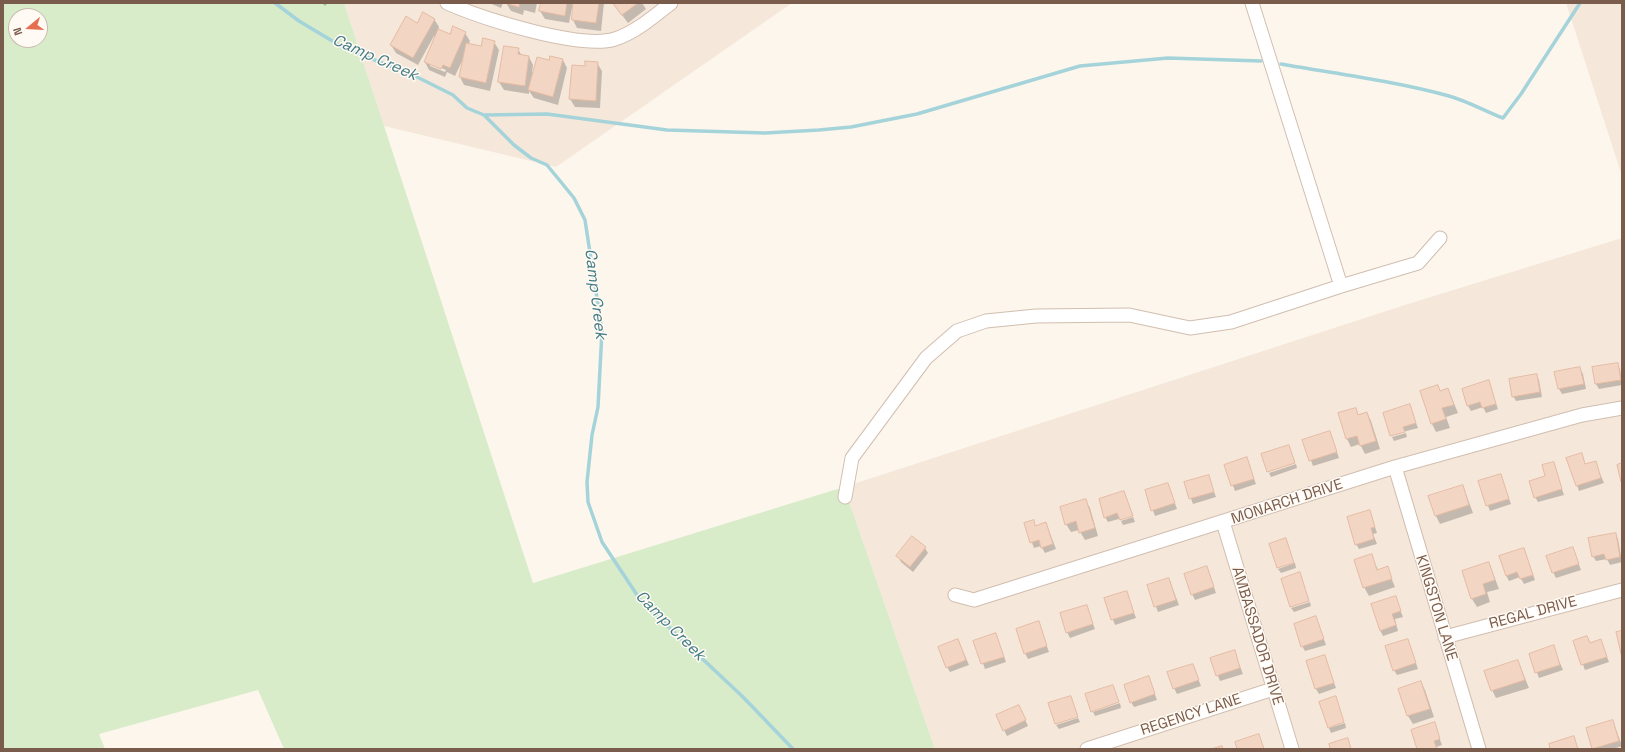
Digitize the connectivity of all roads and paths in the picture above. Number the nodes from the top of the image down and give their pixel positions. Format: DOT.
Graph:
graph roads {
  1 [pos="447,3"];
  2 [pos="671,3"];
  3 [pos="1252,3"];
  4 [pos="1440,238"];
  5 [pos="1341,286"];
  6 [pos="1622,408"];
  7 [pos="1395,467"];
  8 [pos="845,498"];
  9 [pos="1223,522"];
  10 [pos="1622,590"];
  11 [pos="955,595"];
  12 [pos="1444,637"];
  13 [pos="1273,689"];
  14 [pos="1087,749"];
  15 [pos="1292,749"];
  16 [pos="1479,749"];
  1 -- 2 [label="street"];
  3 -- 5 [label="street"];
  4 -- 5 [label="street"];
  5 -- 8 [label="street"];
  6 -- 7 [label="street, MONARCH DRIVE"];
  7 -- 9 [label="street, MONARCH DRIVE"];
  7 -- 12 [label="street, KINGSTON LANE"];
  9 -- 11 [label="street, MONARCH DRIVE"];
  9 -- 13 [label="street, AMBASSADOR DRIVE"];
  10 -- 12 [label="street, REGAL DRIVE"];
  12 -- 16 [label="street, KINGSTON LANE"];
  13 -- 14 [label="street, REGENCY LANE"];
  13 -- 15 [label="street, AMBASSADOR DRIVE"];
}
